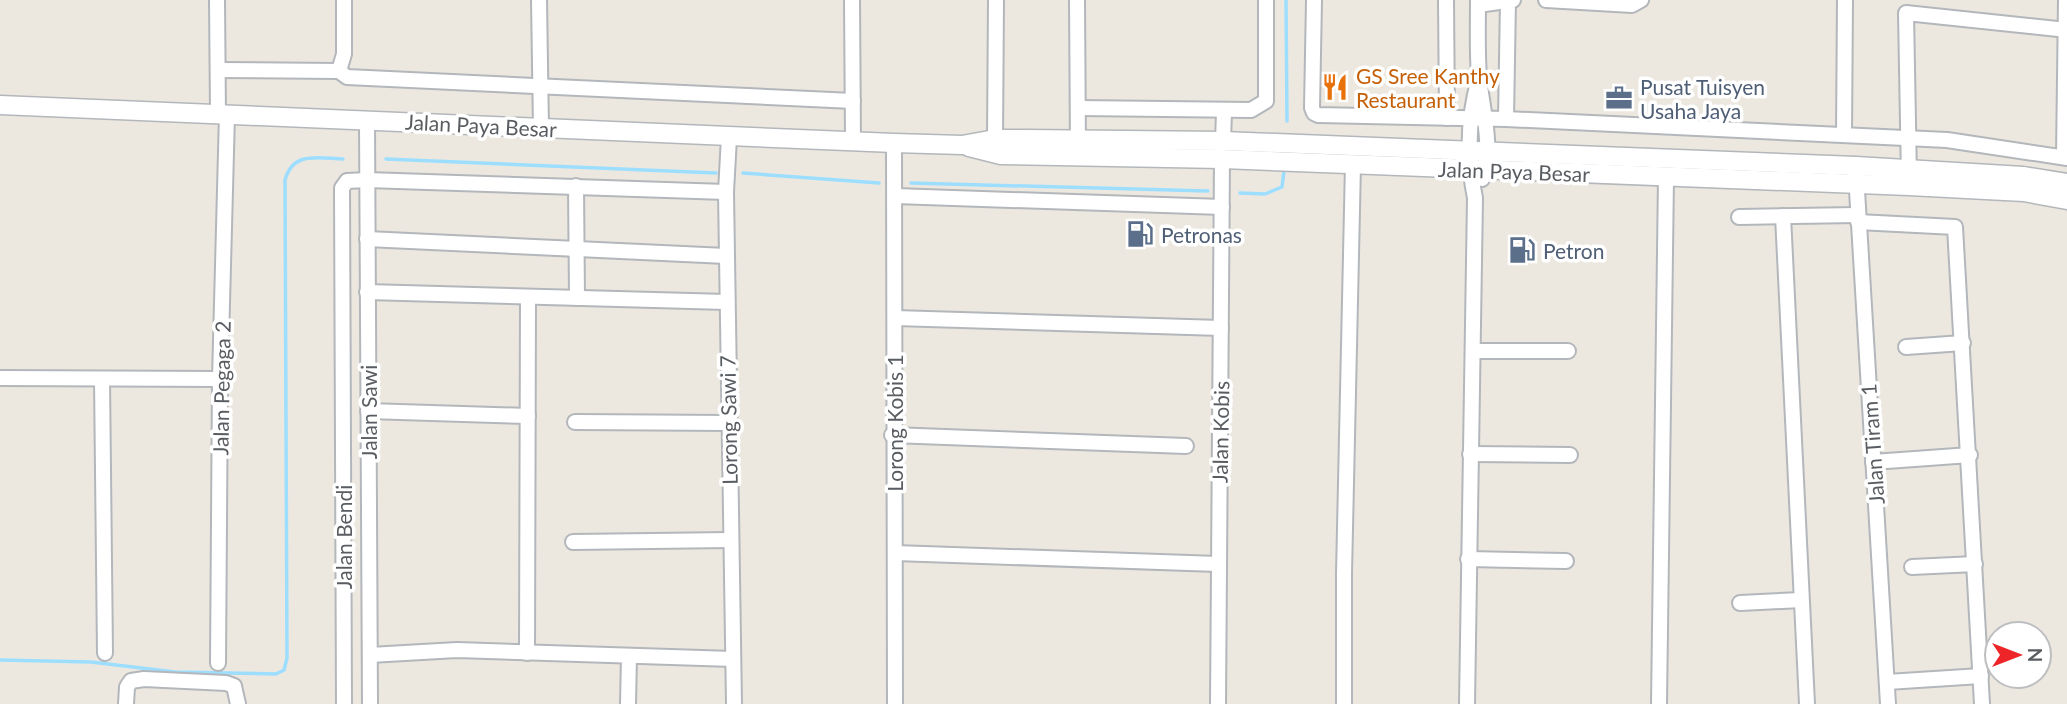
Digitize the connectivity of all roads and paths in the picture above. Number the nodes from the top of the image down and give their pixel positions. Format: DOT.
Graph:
graph roads {
  1 [pos="217,0"];
  2 [pos="344,0"];
  3 [pos="538,0"];
  4 [pos="852,0"];
  5 [pos="996,0"];
  6 [pos="1077,0"];
  7 [pos="1266,0"];
  8 [pos="1314,0"];
  9 [pos="1446,0"];
  10 [pos="1546,0"];
  11 [pos="1641,0"];
  12 [pos="1845,0"];
  13 [pos="2066,0"];
  14 [pos="1509,1"];
  15 [pos="1478,3"];
  16 [pos="1944,7"];
  17 [pos="2066,30"];
  18 [pos="218,70"];
  19 [pos="339,71"];
  20 [pos="540,85"];
  21 [pos="853,101"];
  22 [pos="0,105"];
  23 [pos="1078,108"];
  24 [pos="1224,111"];
  25 [pos="222,114"];
  26 [pos="1447,118"];
  27 [pos="1478,119"];
  28 [pos="1506,119"];
  29 [pos="367,120"];
  30 [pos="541,128"];
  31 [pos="1844,135"];
  32 [pos="729,137"];
  33 [pos="1907,138"];
  34 [pos="995,139"];
  35 [pos="1078,139"];
  36 [pos="853,141"];
  37 [pos="894,143"];
  38 [pos="962,145"];
  39 [pos="1223,150"];
  40 [pos="1478,151"];
  41 [pos="2065,157"];
  42 [pos="1078,159"];
  43 [pos="1353,164"];
  44 [pos="1477,170"];
  45 [pos="1856,175"];
  46 [pos="1665,177"];
  47 [pos="1909,177"];
  48 [pos="367,180"];
  49 [pos="2067,183"];
  50 [pos="576,186"];
  51 [pos="726,192"];
  52 [pos="895,196"];
  53 [pos="2067,200"];
  54 [pos="1222,207"];
  55 [pos="1783,216"];
  56 [pos="1739,217"];
  57 [pos="1858,219"];
  58 [pos="367,239"];
  59 [pos="576,249"];
  60 [pos="726,256"];
  61 [pos="367,292"];
  62 [pos="528,298"];
  63 [pos="576,298"];
  64 [pos="727,302"];
  65 [pos="895,318"];
  66 [pos="1221,328"];
  67 [pos="1963,343"];
  68 [pos="1906,347"];
  69 [pos="1473,351"];
  70 [pos="1568,351"];
  71 [pos="0,377"];
  72 [pos="102,379"];
  73 [pos="220,379"];
  74 [pos="368,411"];
  75 [pos="528,416"];
  76 [pos="575,422"];
  77 [pos="728,423"];
  78 [pos="892,435"];
  79 [pos="1186,446"];
  80 [pos="1471,454"];
  81 [pos="1570,454"];
  82 [pos="1970,455"];
  83 [pos="1873,461"];
  84 [pos="730,540"];
  85 [pos="573,542"];
  86 [pos="895,553"];
  87 [pos="1468,559"];
  88 [pos="1566,561"];
  89 [pos="1218,564"];
  90 [pos="1975,564"];
  91 [pos="1912,567"];
  92 [pos="1801,600"];
  93 [pos="1740,603"];
  94 [pos="105,653"];
  95 [pos="527,653"];
  96 [pos="370,655"];
  97 [pos="629,656"];
  98 [pos="733,659"];
  99 [pos="218,663"];
  100 [pos="1981,676"];
  101 [pos="1886,682"];
  102 [pos="238,699"];
  103 [pos="126,704"];
  104 [pos="344,704"];
  105 [pos="370,704"];
  106 [pos="628,704"];
  107 [pos="734,704"];
  108 [pos="895,704"];
  109 [pos="1218,704"];
  110 [pos="1344,704"];
  111 [pos="1467,704"];
  112 [pos="1658,704"];
  113 [pos="1807,704"];
  114 [pos="1888,704"];
  115 [pos="1982,704"];
  1 -- 18 [label="street, Jalan Pegaga 2"];
  2 -- 19 [label="street"];
  3 -- 20 [label="street"];
  4 -- 21 [label="street"];
  5 -- 34 [label="street"];
  6 -- 23 [label="street"];
  7 -- 24 [label="street"];
  8 -- 26 [label="street"];
  9 -- 26 [label="street"];
  10 -- 11 [label="street"];
  12 -- 31 [label="street"];
  13 -- 17 [label="street"];
  14 -- 15 [label="street"];
  14 -- 28 [label="street"];
  15 -- 27 [label="street"];
  16 -- 17 [label="street"];
  16 -- 33 [label="street"];
  17 -- 41 [label="street"];
  18 -- 19 [label="street"];
  18 -- 25 [label="street, Jalan Pegaga 2"];
  19 -- 20 [label="street"];
  20 -- 21 [label="street"];
  20 -- 30 [label="street"];
  21 -- 36 [label="street"];
  22 -- 25 [label="street, Jalan Paya Besar"];
  23 -- 24 [label="street"];
  23 -- 35 [label="street"];
  24 -- 39 [label="street, Jalan Kobis"];
  25 -- 29 [label="street, Jalan Paya Besar"];
  25 -- 73 [label="street, Jalan Pegaga 2"];
  26 -- 27 [label="street"];
  27 -- 28 [label="street"];
  27 -- 40 [label="street"];
  28 -- 31 [label="street"];
  29 -- 30 [label="street, Jalan Paya Besar"];
  29 -- 48 [label="street, Jalan Sawi"];
  30 -- 32 [label="street, Jalan Paya Besar"];
  31 -- 33 [label="street"];
  32 -- 36 [label="street, Jalan Paya Besar"];
  32 -- 51 [label="street, Lorong Sawi 7"];
  33 -- 41 [label="street"];
  33 -- 47 [label="street"];
  34 -- 35 [label="street, Jalan Paya Besar"];
  34 -- 38 [label="street, Jalan Paya Besar"];
  35 -- 39 [label="street, Jalan Paya Besar"];
  35 -- 42 [label="street"];
  36 -- 37 [label="street, Jalan Paya Besar"];
  37 -- 38 [label="street, Jalan Paya Besar"];
  37 -- 52 [label="street, Lorong Kobis 1"];
  38 -- 42 [label="street, Jalan Paya Besar"];
  39 -- 40 [label="street, Jalan Paya Besar"];
  39 -- 42 [label="street, Jalan Paya Besar"];
  39 -- 43 [label="street, Jalan Paya Besar"];
  39 -- 54 [label="street, Jalan Kobis"];
  40 -- 44 [label="street"];
  40 -- 45 [label="street, Jalan Paya Besar"];
  43 -- 44 [label="street, Jalan Paya Besar"];
  43 -- 110 [label="street"];
  44 -- 46 [label="street, Jalan Paya Besar"];
  44 -- 69 [label="street"];
  45 -- 46 [label="street, Jalan Paya Besar"];
  45 -- 47 [label="street, Jalan Paya Besar"];
  45 -- 57 [label="street, Jalan Tiram 1"];
  46 -- 112 [label="street"];
  47 -- 49 [label="street, Jalan Paya Besar"];
  47 -- 53 [label="street, Jalan Paya Besar"];
  48 -- 50 [label="street"];
  48 -- 58 [label="street, Jalan Sawi"];
  48 -- 104 [label="street, Jalan Bendi"];
  50 -- 51 [label="street"];
  50 -- 59 [label="street"];
  51 -- 60 [label="street, Lorong Sawi 7"];
  52 -- 54 [label="street"];
  52 -- 65 [label="street, Lorong Kobis 1"];
  54 -- 66 [label="street, Jalan Kobis"];
  55 -- 56 [label="street"];
  55 -- 57 [label="street"];
  55 -- 92 [label="street"];
  57 -- 67 [label="street"];
  57 -- 83 [label="street, Jalan Tiram 1"];
  58 -- 59 [label="street"];
  58 -- 61 [label="street, Jalan Sawi"];
  59 -- 60 [label="street"];
  59 -- 63 [label="street"];
  60 -- 64 [label="street, Lorong Sawi 7"];
  61 -- 62 [label="street"];
  61 -- 74 [label="street, Jalan Sawi"];
  62 -- 63 [label="street"];
  62 -- 75 [label="street"];
  63 -- 64 [label="street"];
  64 -- 77 [label="street, Lorong Sawi 7"];
  65 -- 66 [label="street"];
  65 -- 78 [label="street, Lorong Kobis 1"];
  66 -- 89 [label="street, Jalan Kobis"];
  67 -- 68 [label="street"];
  67 -- 82 [label="street"];
  69 -- 70 [label="street"];
  69 -- 80 [label="street"];
  71 -- 72 [label="street"];
  72 -- 73 [label="street"];
  72 -- 94 [label="street"];
  73 -- 99 [label="street, Jalan Pegaga 2"];
  74 -- 75 [label="street"];
  74 -- 96 [label="street, Jalan Sawi"];
  75 -- 95 [label="street"];
  76 -- 77 [label="street"];
  77 -- 84 [label="street, Lorong Sawi 7"];
  78 -- 79 [label="street"];
  78 -- 86 [label="street, Lorong Kobis 1"];
  80 -- 81 [label="street"];
  80 -- 87 [label="street"];
  82 -- 83 [label="street"];
  82 -- 90 [label="street"];
  83 -- 101 [label="street, Jalan Tiram 1"];
  84 -- 85 [label="street"];
  84 -- 98 [label="street, Lorong Sawi 7"];
  86 -- 89 [label="street"];
  86 -- 108 [label="street, Lorong Kobis 1"];
  87 -- 88 [label="street"];
  87 -- 111 [label="street"];
  89 -- 109 [label="street, Jalan Kobis"];
  90 -- 91 [label="street"];
  90 -- 100 [label="street"];
  92 -- 93 [label="street"];
  92 -- 113 [label="street"];
  95 -- 96 [label="street"];
  95 -- 97 [label="street"];
  96 -- 105 [label="street, Jalan Sawi"];
  97 -- 98 [label="street"];
  97 -- 106 [label="street"];
  98 -- 107 [label="street, Lorong Sawi 7"];
  100 -- 101 [label="street"];
  100 -- 115 [label="street"];
  101 -- 114 [label="street, Jalan Tiram 1"];
  102 -- 103 [label="street"];
}
